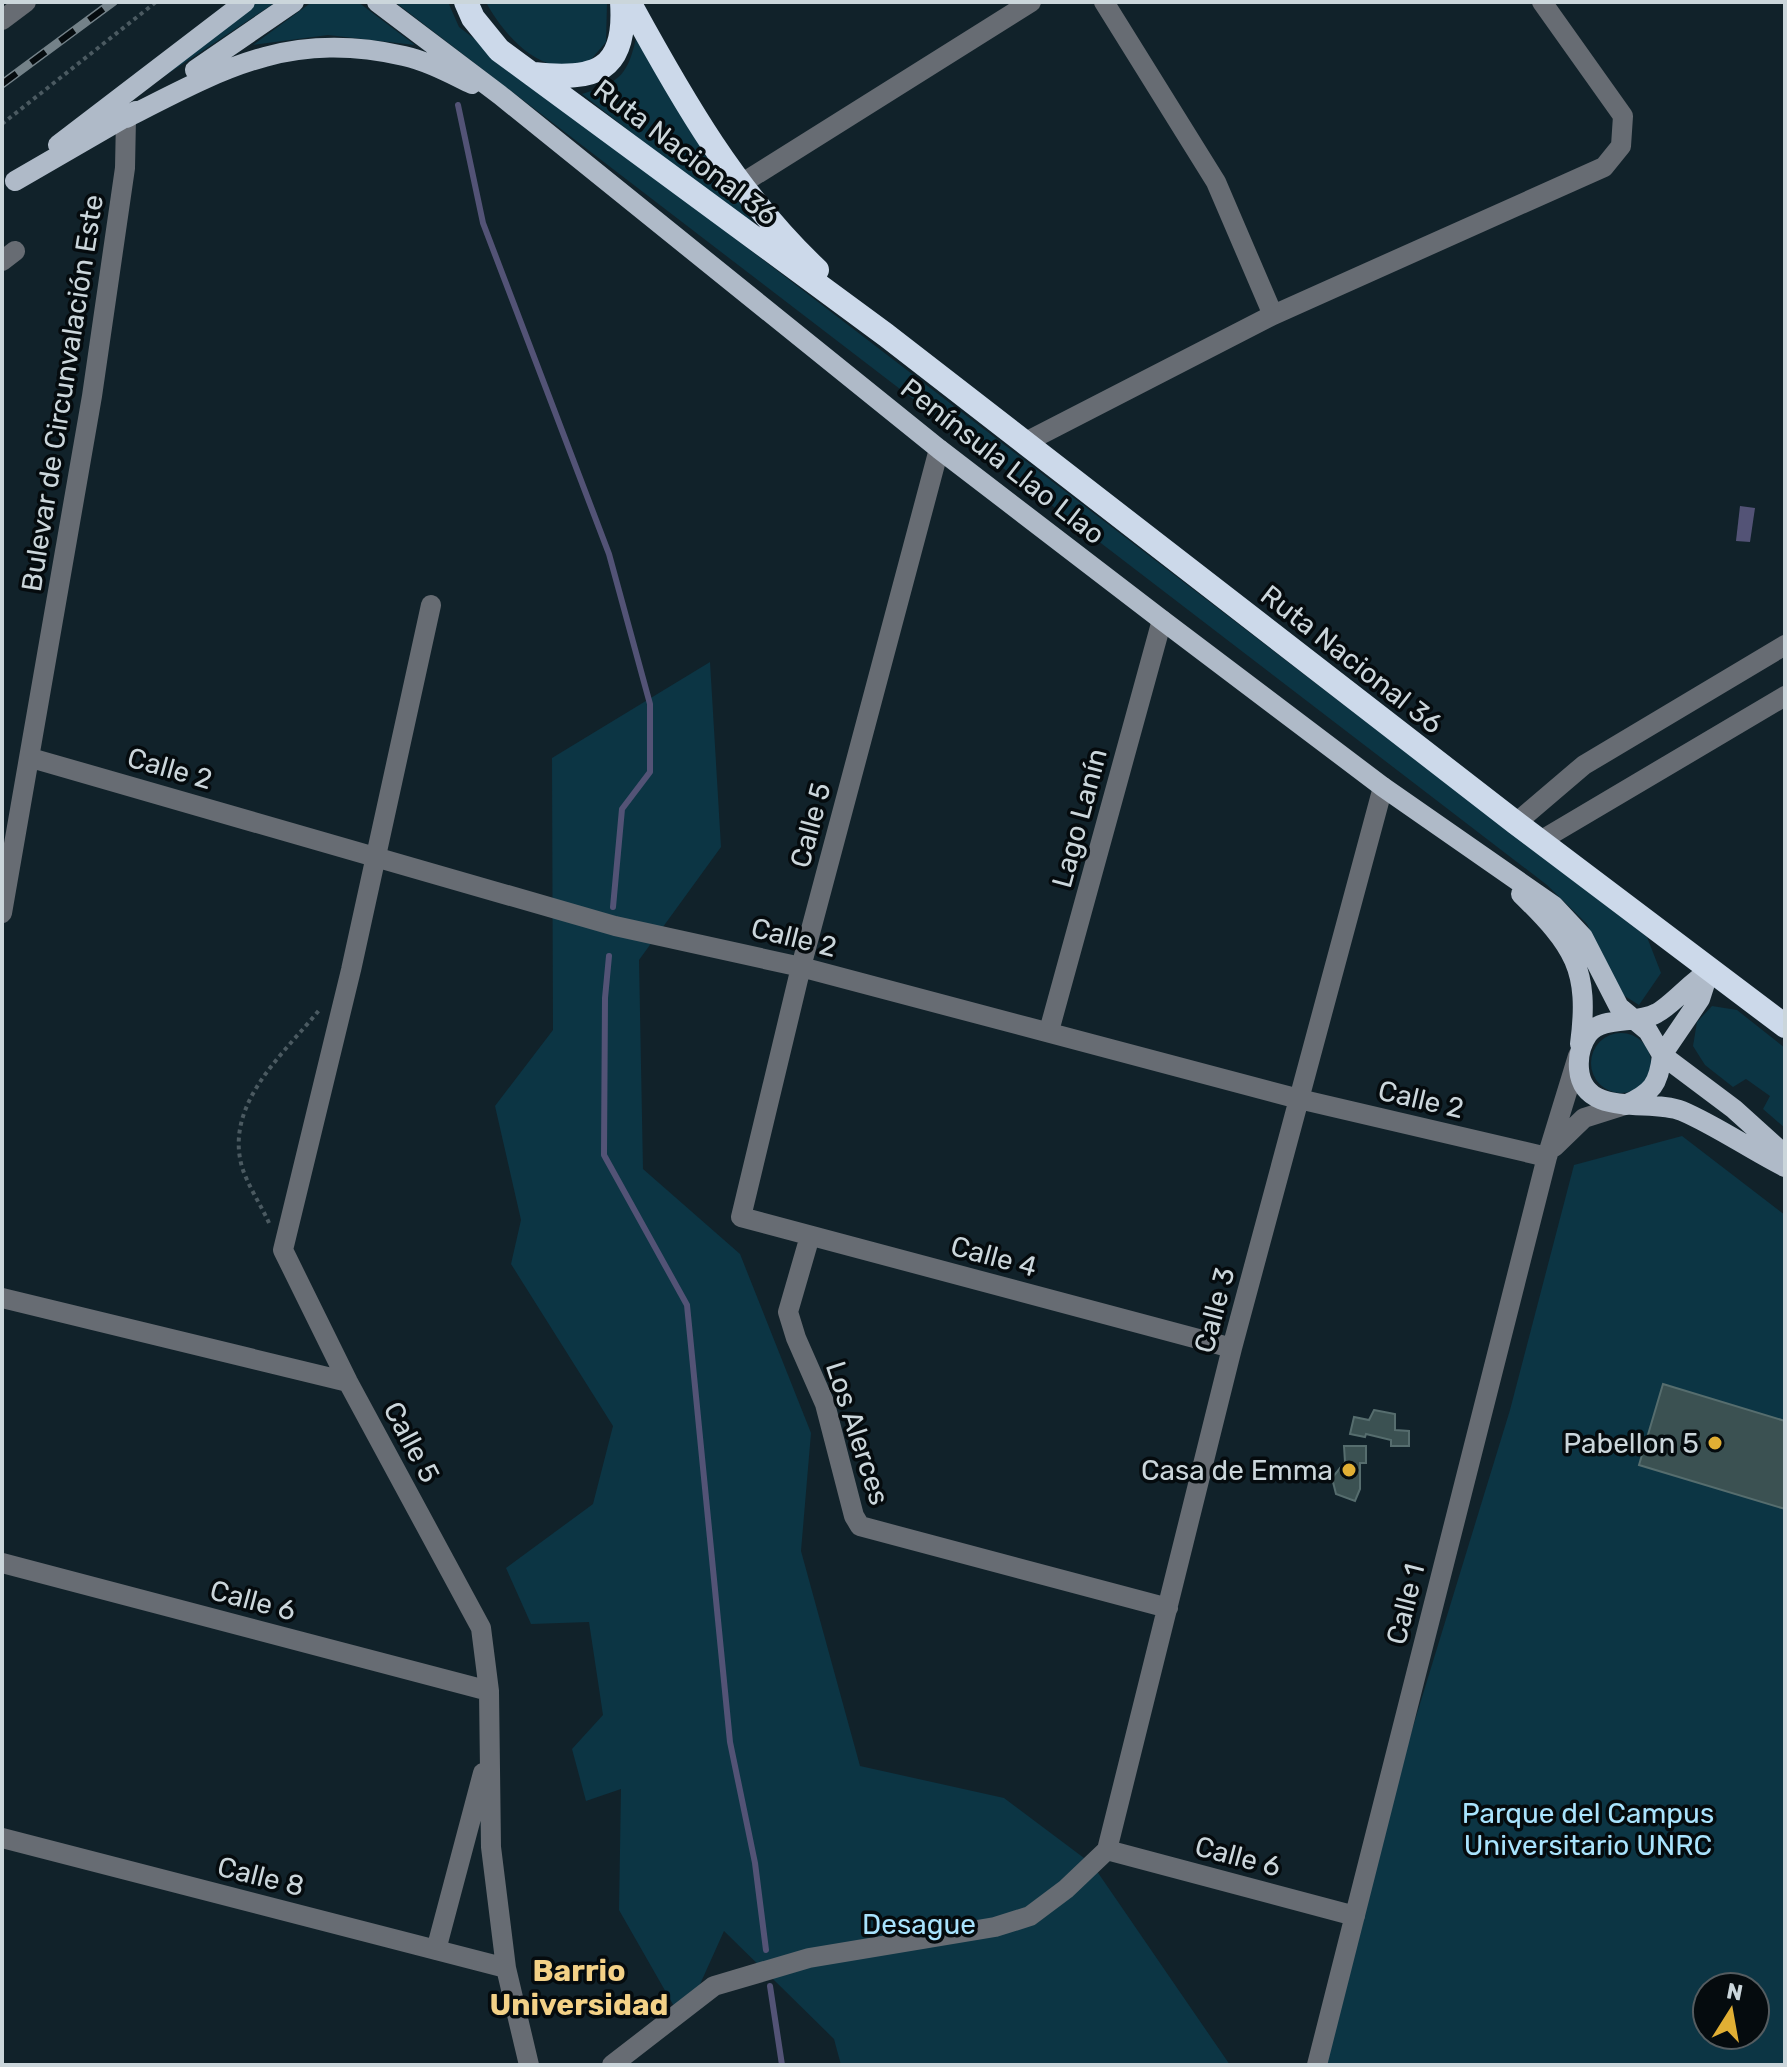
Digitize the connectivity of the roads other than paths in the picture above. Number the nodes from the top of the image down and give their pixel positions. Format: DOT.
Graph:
graph roads {
  1 [pos="26,2"];
  2 [pos="245,2"];
  3 [pos="294,2"];
  4 [pos="377,2"];
  5 [pos="466,2"];
  6 [pos="622,2"];
  7 [pos="629,2"];
  8 [pos="1031,2"];
  9 [pos="1104,2"];
  10 [pos="1542,2"];
  11 [pos="2,20"];
  12 [pos="532,73"];
  13 [pos="500,95"];
  14 [pos="126,118"];
  15 [pos="741,184"];
  16 [pos="8,186"];
  17 [pos="1273,315"];
  18 [pos="886,335"];
  19 [pos="1024,443"];
  20 [pos="939,449"];
  21 [pos="431,605"];
  22 [pos="1162,620"];
  23 [pos="1785,645"];
  24 [pos="1785,696"];
  25 [pos="31,758"];
  26 [pos="1383,787"];
  27 [pos="1516,823"];
  28 [pos="1540,841"];
  29 [pos="375,854"];
  30 [pos="1483,857"];
  31 [pos="2,913"];
  32 [pos="801,967"];
  33 [pos="1709,971"];
  34 [pos="1632,1022"];
  35 [pos="1785,1026"];
  36 [pos="1049,1031"];
  37 [pos="1662,1055"];
  38 [pos="1578,1056"];
  39 [pos="1299,1099"];
  40 [pos="1625,1105"];
  41 [pos="1785,1155"];
  42 [pos="1547,1157"];
  43 [pos="1785,1167"];
  44 [pos="741,1217"];
  45 [pos="810,1236"];
  46 [pos="2,1298"];
  47 [pos="1232,1348"];
  48 [pos="348,1382"];
  49 [pos="2,1563"];
  50 [pos="1168,1608"];
  51 [pos="489,1691"];
  52 [pos="490,1746"];
  53 [pos="2,1838"];
  54 [pos="1107,1850"];
  55 [pos="1355,1916"];
  56 [pos="436,1950"];
  57 [pos="506,1968"];
  58 [pos="529,2065"];
  59 [pos="612,2065"];
  60 [pos="1317,2065"];
  1 -- 11 [label="street"];
  2 -- 16 [label="main road"];
  3 -- 14 [label="main road"];
  4 -- 13 [label="main road, Península Llao Llao"];
  5 -- 12 [label="highway, Ruta Nacional 36"];
  6 -- 12 [label="highway"];
  7 -- 15 [label="highway, Ruta Nacional 36"];
  8 -- 15 [label="street"];
  9 -- 17 [label="street"];
  10 -- 17 [label="street"];
  12 -- 18 [label="highway, Ruta Nacional 36"];
  13 -- 14 [label="main road, Península Llao Llao"];
  13 -- 20 [label="main road, Península Llao Llao"];
  14 -- 16 [label="main road"];
  14 -- 25 [label="street, Bulevar de Circunvalación Este"];
  15 -- 18 [label="highway, Ruta Nacional 36"];
  17 -- 19 [label="street"];
  18 -- 19 [label="highway, Ruta Nacional 36"];
  19 -- 27 [label="highway, Ruta Nacional 36"];
  20 -- 22 [label="main road, Península Llao Llao"];
  20 -- 32 [label="street, Calle 5"];
  21 -- 29 [label="street"];
  22 -- 26 [label="main road, Península Llao Llao"];
  22 -- 36 [label="street, Lago Lanín"];
  23 -- 27 [label="street"];
  24 -- 28 [label="street"];
  25 -- 29 [label="street, Calle 2"];
  25 -- 31 [label="street, Bulevar de Circunvalación Este"];
  26 -- 30 [label="main road, Península Llao Llao"];
  26 -- 39 [label="street, Calle 3"];
  27 -- 28 [label="highway, Ruta Nacional 36"];
  28 -- 33 [label="highway, Ruta Nacional 36"];
  29 -- 32 [label="street, Calle 2"];
  29 -- 48 [label="street, Calle 5"];
  30 -- 34 [label="main road, Península Llao Llao"];
  30 -- 38 [label="main road, Península Llao Llao"];
  32 -- 36 [label="street, Calle 2"];
  32 -- 44 [label="street, Calle 5"];
  33 -- 34 [label="main road"];
  33 -- 35 [label="highway, Ruta Nacional 36"];
  33 -- 37 [label="main road"];
  34 -- 37 [label="main road"];
  34 -- 38 [label="main road"];
  36 -- 39 [label="street, Calle 2"];
  37 -- 40 [label="main road"];
  37 -- 41 [label="main road"];
  38 -- 40 [label="main road"];
  38 -- 42 [label="street, Calle 1"];
  39 -- 42 [label="street, Calle 2"];
  39 -- 47 [label="street, Calle 3"];
  40 -- 42 [label="street, Calle 1"];
  40 -- 43 [label="main road"];
  42 -- 55 [label="street, Calle 1"];
  44 -- 45 [label="street, Calle 4"];
  45 -- 47 [label="street, Calle 4"];
  45 -- 50 [label="street, Los Alerces"];
  46 -- 48 [label="street"];
  47 -- 50 [label="street, Calle 3"];
  48 -- 51 [label="street, Calle 5"];
  49 -- 51 [label="street, Calle 6"];
  50 -- 54 [label="street, Calle 3"];
  51 -- 52 [label="street, Calle 5"];
  52 -- 56 [label="street"];
  52 -- 57 [label="street, Calle 5"];
  53 -- 56 [label="street, Calle 8"];
  54 -- 55 [label="street, Calle 6"];
  54 -- 59 [label="street"];
  55 -- 60 [label="street, Calle 1"];
  56 -- 57 [label="street, Calle 8"];
  57 -- 58 [label="street, Calle 5"];
}
